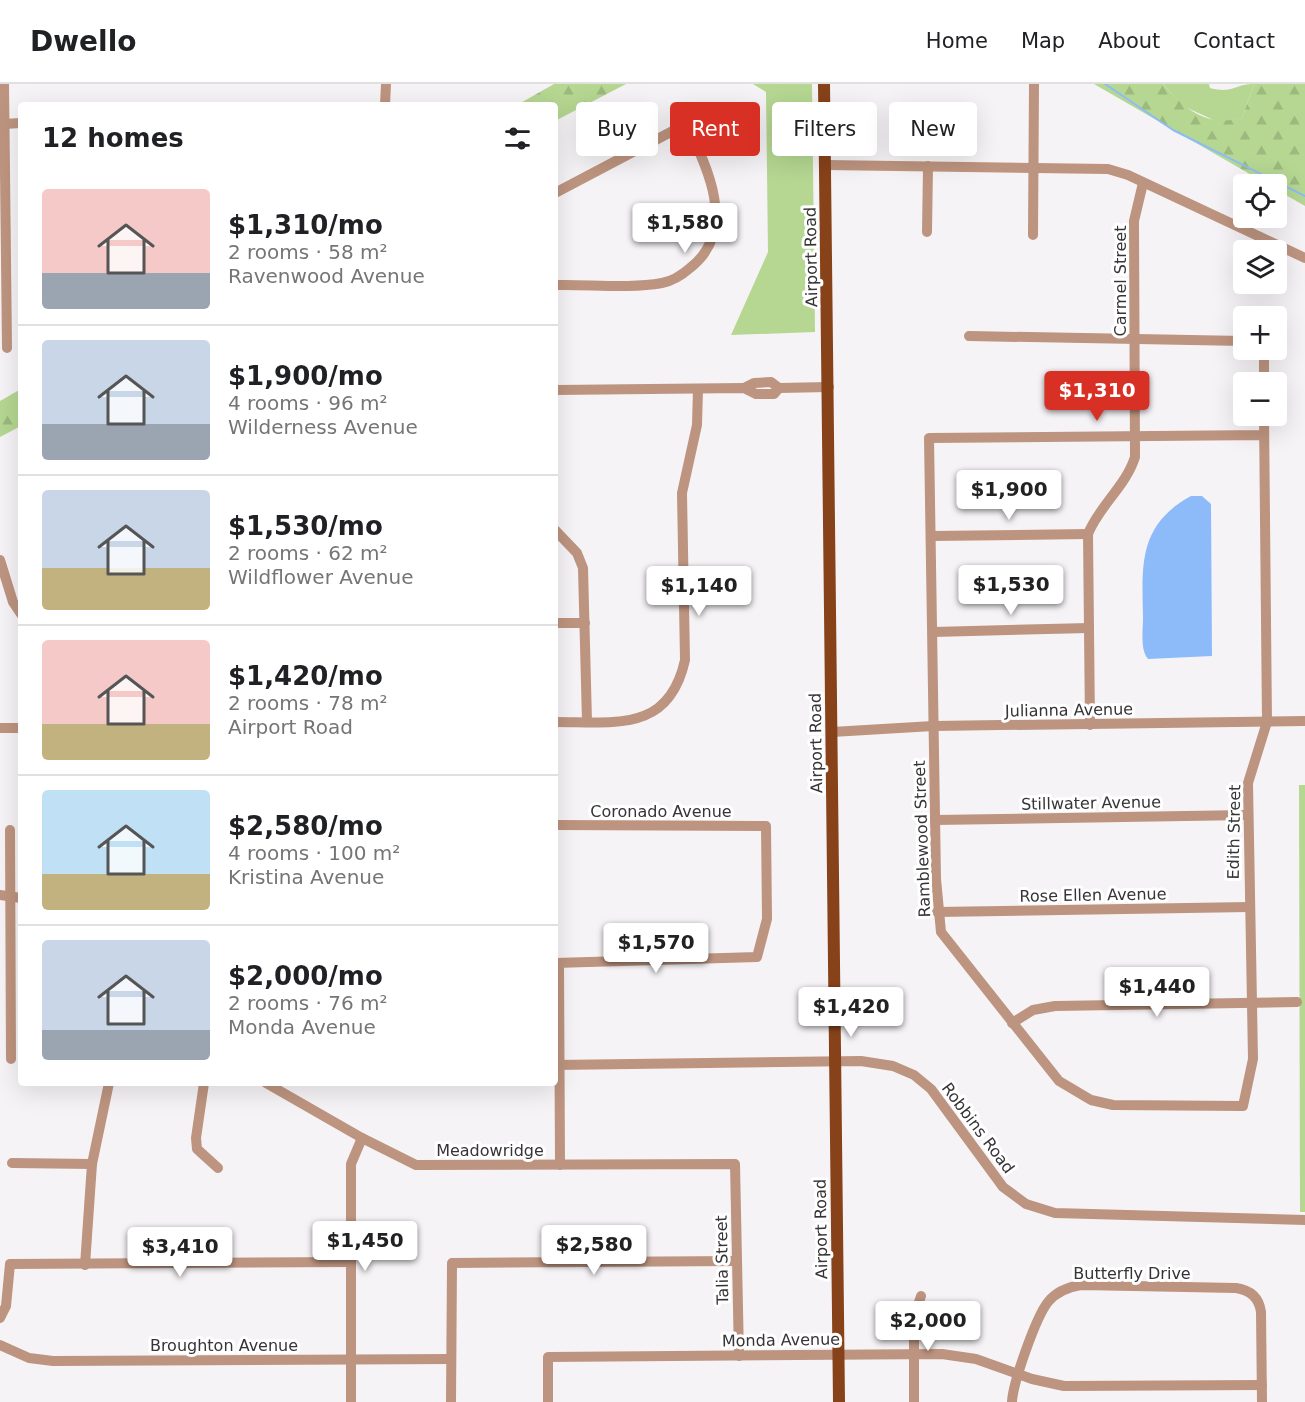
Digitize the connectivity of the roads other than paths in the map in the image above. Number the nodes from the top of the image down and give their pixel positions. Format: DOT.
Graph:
graph roads {
  1 [pos="4,84"];
  2 [pos="386,84"];
  3 [pos="824,84"];
  4 [pos="1034,84"];
  5 [pos="386,102"];
  6 [pos="18,123"];
  7 [pos="4,124"];
  8 [pos="826,165"];
  9 [pos="928,166"];
  10 [pos="1033,168"];
  11 [pos="1143,183"];
  12 [pos="558,191"];
  13 [pos="927,232"];
  14 [pos="1033,235"];
  15 [pos="1305,258"];
  16 [pos="558,285"];
  17 [pos="969,336"];
  18 [pos="1135,337"];
  19 [pos="1233,340"];
  20 [pos="8,348"];
  21 [pos="828,387"];
  22 [pos="698,388"];
  23 [pos="558,390"];
  24 [pos="1264,426"];
  25 [pos="1264,435"];
  26 [pos="1136,436"];
  27 [pos="558,533"];
  28 [pos="1088,534"];
  29 [pos="932,536"];
  30 [pos="0,560"];
  31 [pos="18,610"];
  32 [pos="558,623"];
  33 [pos="585,623"];
  34 [pos="1089,628"];
  35 [pos="933,632"];
  36 [pos="1305,721"];
  37 [pos="558,722"];
  38 [pos="586,722"];
  39 [pos="1267,722"];
  40 [pos="1090,725"];
  41 [pos="933,726"];
  42 [pos="0,728"];
  43 [pos="18,728"];
  44 [pos="832,732"];
  45 [pos="1247,815"];
  46 [pos="935,820"];
  47 [pos="558,825"];
  48 [pos="10,830"];
  49 [pos="11,896"];
  50 [pos="1249,907"];
  51 [pos="937,912"];
  52 [pos="558,963"];
  53 [pos="1252,1002"];
  54 [pos="1297,1002"];
  55 [pos="1012,1023"];
  56 [pos="11,1059"];
  57 [pos="836,1062"];
  58 [pos="558,1065"];
  59 [pos="108,1086"];
  60 [pos="204,1086"];
  61 [pos="271,1086"];
  62 [pos="558,1086"];
  63 [pos="1243,1106"];
  64 [pos="362,1138"];
  65 [pos="12,1163"];
  66 [pos="92,1164"];
  67 [pos="735,1164"];
  68 [pos="561,1165"];
  69 [pos="218,1168"];
  70 [pos="1305,1220"];
  71 [pos="737,1261"];
  72 [pos="350,1262"];
  73 [pos="85,1265"];
  74 [pos="921,1296"];
  75 [pos="0,1318"];
  76 [pos="0,1345"];
  77 [pos="839,1354"];
  78 [pos="914,1354"];
  79 [pos="738,1356"];
  80 [pos="351,1359"];
  81 [pos="451,1359"];
  82 [pos="1018,1374"];
  83 [pos="1262,1385"];
  84 [pos="351,1402"];
  85 [pos="451,1402"];
  86 [pos="548,1402"];
  87 [pos="839,1402"];
  88 [pos="914,1402"];
  89 [pos="1012,1402"];
  90 [pos="1262,1402"];
  1 -- 7 [label="street"];
  2 -- 5 [label="street"];
  3 -- 8 [label="main road, Airport Road"];
  4 -- 10 [label="street"];
  6 -- 7 [label="street"];
  7 -- 20 [label="street"];
  8 -- 9 [label="street"];
  8 -- 21 [label="main road, Airport Road"];
  9 -- 10 [label="street"];
  9 -- 13 [label="street"];
  10 -- 11 [label="street"];
  10 -- 14 [label="street"];
  11 -- 15 [label="street"];
  11 -- 18 [label="street, Carmel Street"];
  12 -- 16 [label="street"];
  17 -- 18 [label="street"];
  18 -- 19 [label="street"];
  18 -- 26 [label="street, Carmel Street"];
  21 -- 22 [label="street"];
  21 -- 44 [label="main road, Airport Road"];
  22 -- 23 [label="street"];
  22 -- 38 [label="street"];
  24 -- 25 [label="street, Edith Street"];
  25 -- 26 [label="street"];
  25 -- 39 [label="street, Edith Street"];
  26 -- 28 [label="street, Carmel Street"];
  26 -- 29 [label="street, Ramblewood Street"];
  27 -- 33 [label="street"];
  28 -- 29 [label="street"];
  28 -- 34 [label="street, Carmel Street"];
  29 -- 35 [label="street, Ramblewood Street"];
  30 -- 31 [label="street"];
  32 -- 33 [label="street"];
  33 -- 38 [label="street"];
  34 -- 35 [label="street"];
  34 -- 40 [label="street, Carmel Street"];
  35 -- 41 [label="street, Ramblewood Street"];
  36 -- 39 [label="street, Julianna Avenue"];
  37 -- 38 [label="street"];
  39 -- 40 [label="street, Julianna Avenue"];
  39 -- 45 [label="street, Edith Street"];
  40 -- 41 [label="street, Julianna Avenue"];
  41 -- 44 [label="street, Julianna Avenue"];
  41 -- 46 [label="street, Ramblewood Street"];
  42 -- 43 [label="street"];
  44 -- 57 [label="main road, Airport Road"];
  45 -- 46 [label="street, Stillwater Avenue"];
  45 -- 50 [label="street, Edith Street"];
  46 -- 51 [label="street, Ramblewood Street"];
  47 -- 52 [label="street, Coronado Avenue"];
  48 -- 49 [label="street"];
  49 -- 56 [label="street"];
  50 -- 51 [label="street, Rose Ellen Avenue"];
  50 -- 53 [label="street, Edith Street"];
  51 -- 55 [label="street, Ramblewood Street"];
  53 -- 54 [label="street"];
  53 -- 55 [label="street"];
  53 -- 63 [label="street, Edith Street"];
  55 -- 63 [label="street, Ramblewood Street"];
  57 -- 58 [label="street, Robbins Road"];
  57 -- 70 [label="street, Robbins Road"];
  57 -- 77 [label="main road, Airport Road"];
  59 -- 66 [label="street"];
  60 -- 69 [label="street"];
  61 -- 64 [label="street, Meadowridge"];
  62 -- 68 [label="street"];
  64 -- 68 [label="street, Meadowridge"];
  64 -- 72 [label="street"];
  65 -- 66 [label="street"];
  66 -- 73 [label="street"];
  67 -- 68 [label="street, Meadowridge"];
  67 -- 71 [label="street, Talia Street"];
  71 -- 79 [label="street, Talia Street"];
  71 -- 81 [label="street"];
  72 -- 73 [label="street"];
  72 -- 80 [label="street"];
  73 -- 75 [label="street"];
  74 -- 78 [label="street"];
  76 -- 80 [label="street, Broughton Avenue"];
  77 -- 78 [label="street, Monda Avenue"];
  77 -- 79 [label="street, Monda Avenue"];
  77 -- 87 [label="main road, Airport Road"];
  78 -- 82 [label="street, Monda Avenue"];
  78 -- 88 [label="street"];
  79 -- 86 [label="street, Monda Avenue"];
  80 -- 81 [label="street, Broughton Avenue"];
  80 -- 84 [label="street"];
  81 -- 85 [label="street"];
  82 -- 83 [label="street, Monda Avenue"];
  82 -- 83 [label="street, Butterfly Drive"];
  82 -- 89 [label="street, Butterfly Drive"];
  83 -- 90 [label="street"];
}
